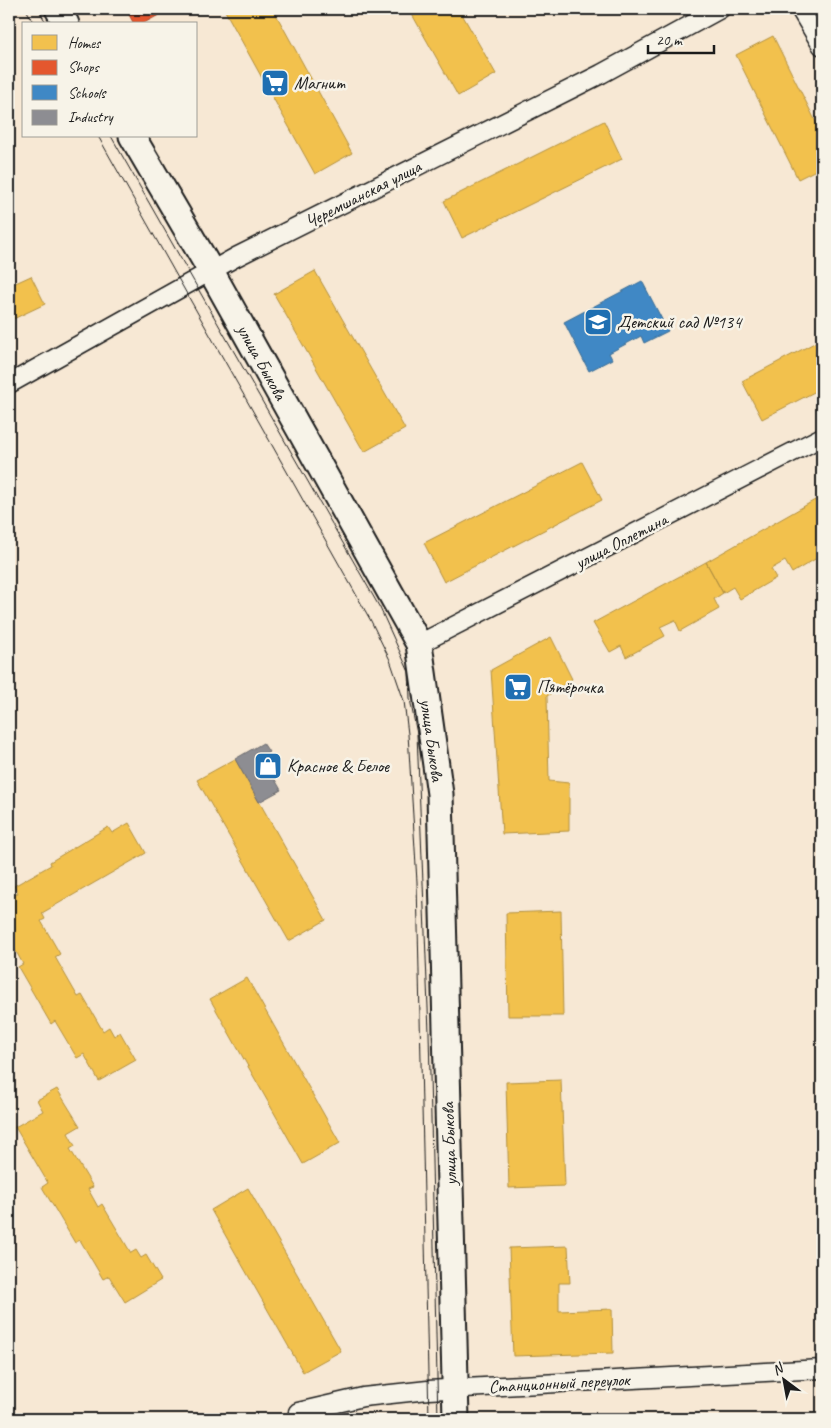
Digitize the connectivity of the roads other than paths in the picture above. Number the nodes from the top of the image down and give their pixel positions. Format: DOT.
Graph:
graph roads {
  1 [pos="58,9"];
  2 [pos="720,9"];
  3 [pos="800,9"];
  4 [pos="65,22"];
  5 [pos="822,46"];
  6 [pos="133,138"];
  7 [pos="211,270"];
  8 [pos="9,384"];
  9 [pos="822,437"];
  10 [pos="419,644"];
  11 [pos="822,1369"];
  12 [pos="455,1388"];
  13 [pos="298,1412"];
  14 [pos="456,1419"];
  1 -- 4 [label="street"];
  2 -- 7 [label="street, Черемшанская улица"];
  3 -- 5 [label="street"];
  6 -- 7 [label="street, улица Быкова"];
  7 -- 8 [label="street, Черемшанская улица"];
  7 -- 10 [label="street, улица Быкова"];
  9 -- 10 [label="street, улица Оплетина"];
  10 -- 12 [label="street, улица Быкова"];
  11 -- 12 [label="street, Станционный переулок"];
  12 -- 13 [label="street, Станционный переулок"];
  12 -- 14 [label="street, улица Быкова"];
}
